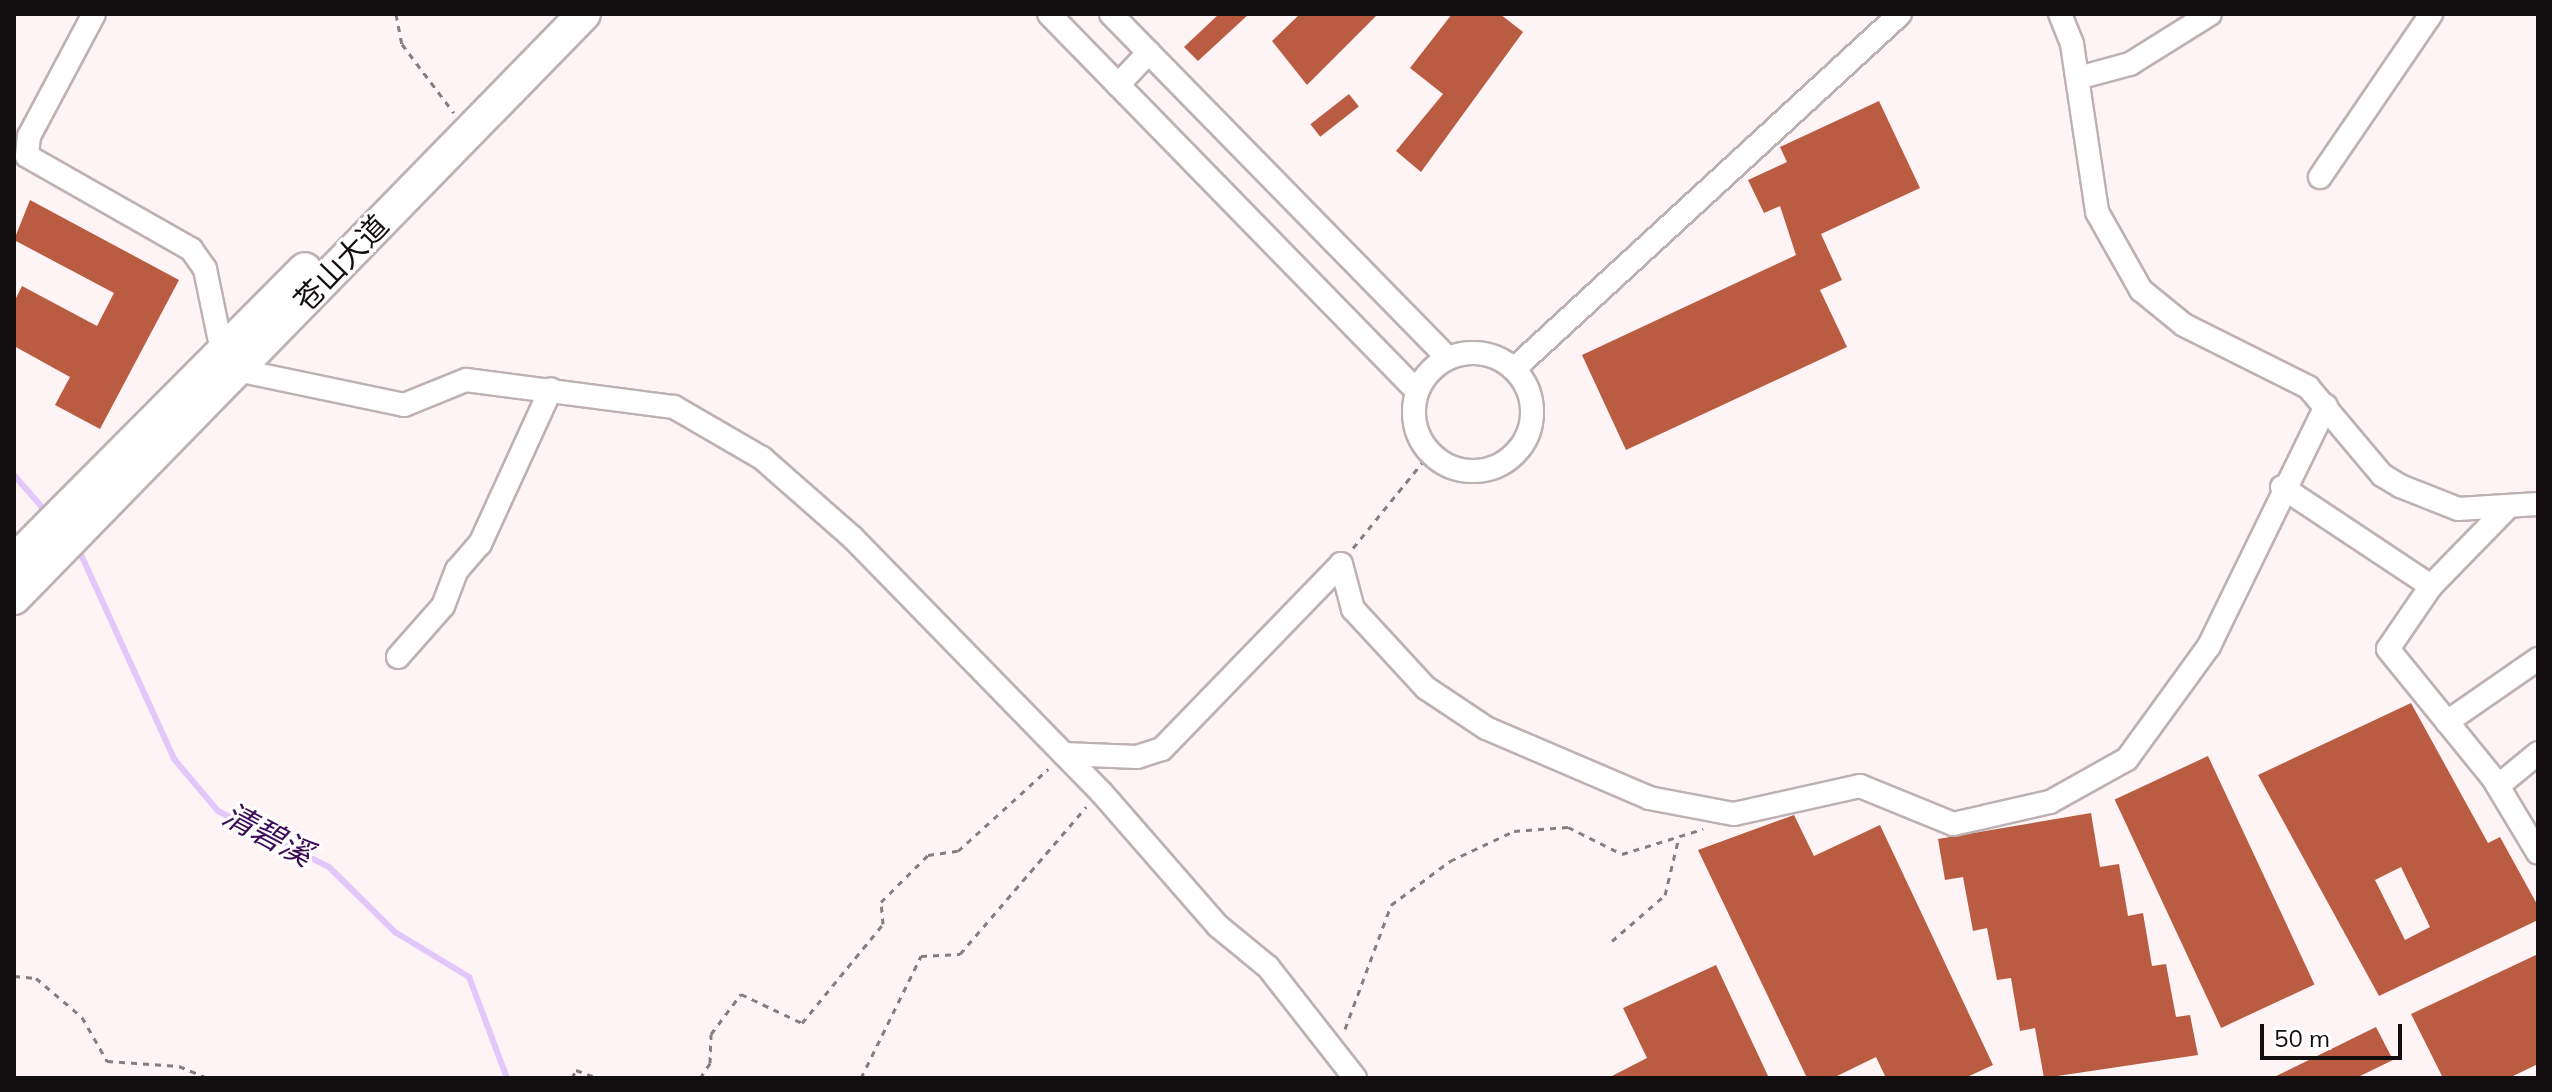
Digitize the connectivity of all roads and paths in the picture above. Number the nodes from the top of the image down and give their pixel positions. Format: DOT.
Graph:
graph roads {
  1 [pos="94,14"];
  2 [pos="396,14"];
  3 [pos="554,14"];
  4 [pos="584,14"];
  5 [pos="1049,14"];
  6 [pos="1111,14"];
  7 [pos="1900,14"];
  8 [pos="2060,14"];
  9 [pos="2210,14"];
  10 [pos="2431,14"];
  11 [pos="1149,52"];
  12 [pos="2078,78"];
  13 [pos="1118,85"];
  14 [pos="456,116"];
  15 [pos="2320,177"];
  16 [pos="1448,358"];
  17 [pos="229,360"];
  18 [pos="1514,369"];
  19 [pos="551,389"];
  20 [pos="1417,391"];
  21 [pos="2326,406"];
  22 [pos="1430,453"];
  23 [pos="2282,487"];
  24 [pos="2538,504"];
  25 [pos="2507,508"];
  26 [pos="1341,564"];
  27 [pos="19,586"];
  28 [pos="2431,586"];
  29 [pos="398,657"];
  30 [pos="2538,659"];
  31 [pos="2447,722"];
  32 [pos="2538,753"];
  33 [pos="1064,754"];
  34 [pos="2498,786"];
  35 [pos="1101,792"];
  36 [pos="1734,814"];
  37 [pos="1678,841"];
  38 [pos="2538,853"];
  39 [pos="1612,941"];
  40 [pos="14,976"];
  41 [pos="1335,1058"];
  42 [pos="207,1078"];
  43 [pos="572,1078"];
  44 [pos="598,1078"];
  45 [pos="700,1078"];
  46 [pos="861,1078"];
  47 [pos="1355,1078"];
  1 -- 17 [label="street"];
  2 -- 14 [label="path"];
  3 -- 14 [label="main road, 苍山大道"];
  4 -- 17 [label="main road, 苍山大道"];
  5 -- 13 [label="street"];
  6 -- 11 [label="street"];
  7 -- 18 [label="street"];
  8 -- 12 [label="street"];
  9 -- 12 [label="street"];
  10 -- 15 [label="street"];
  11 -- 13 [label="street"];
  11 -- 16 [label="street"];
  12 -- 21 [label="street"];
  13 -- 20 [label="street"];
  14 -- 17 [label="main road, 苍山大道"];
  16 -- 18 [label="street"];
  16 -- 20 [label="street"];
  17 -- 19 [label="street"];
  17 -- 27 [label="main road, 苍山大道"];
  18 -- 22 [label="street"];
  19 -- 29 [label="street"];
  19 -- 33 [label="street"];
  20 -- 22 [label="street"];
  21 -- 23 [label="street"];
  21 -- 25 [label="street"];
  22 -- 26 [label="path"];
  23 -- 28 [label="street"];
  23 -- 36 [label="street"];
  24 -- 25 [label="street"];
  25 -- 28 [label="street"];
  26 -- 33 [label="street"];
  26 -- 36 [label="street"];
  28 -- 31 [label="street"];
  30 -- 31 [label="street"];
  31 -- 34 [label="street"];
  32 -- 34 [label="street"];
  33 -- 35 [label="street"];
  33 -- 45 [label="path"];
  34 -- 38 [label="street"];
  35 -- 41 [label="street"];
  35 -- 46 [label="path"];
  36 -- 37 [label="path"];
  37 -- 39 [label="path"];
  37 -- 41 [label="path"];
  40 -- 42 [label="path"];
  41 -- 47 [label="street"];
  43 -- 44 [label="path"];
}
